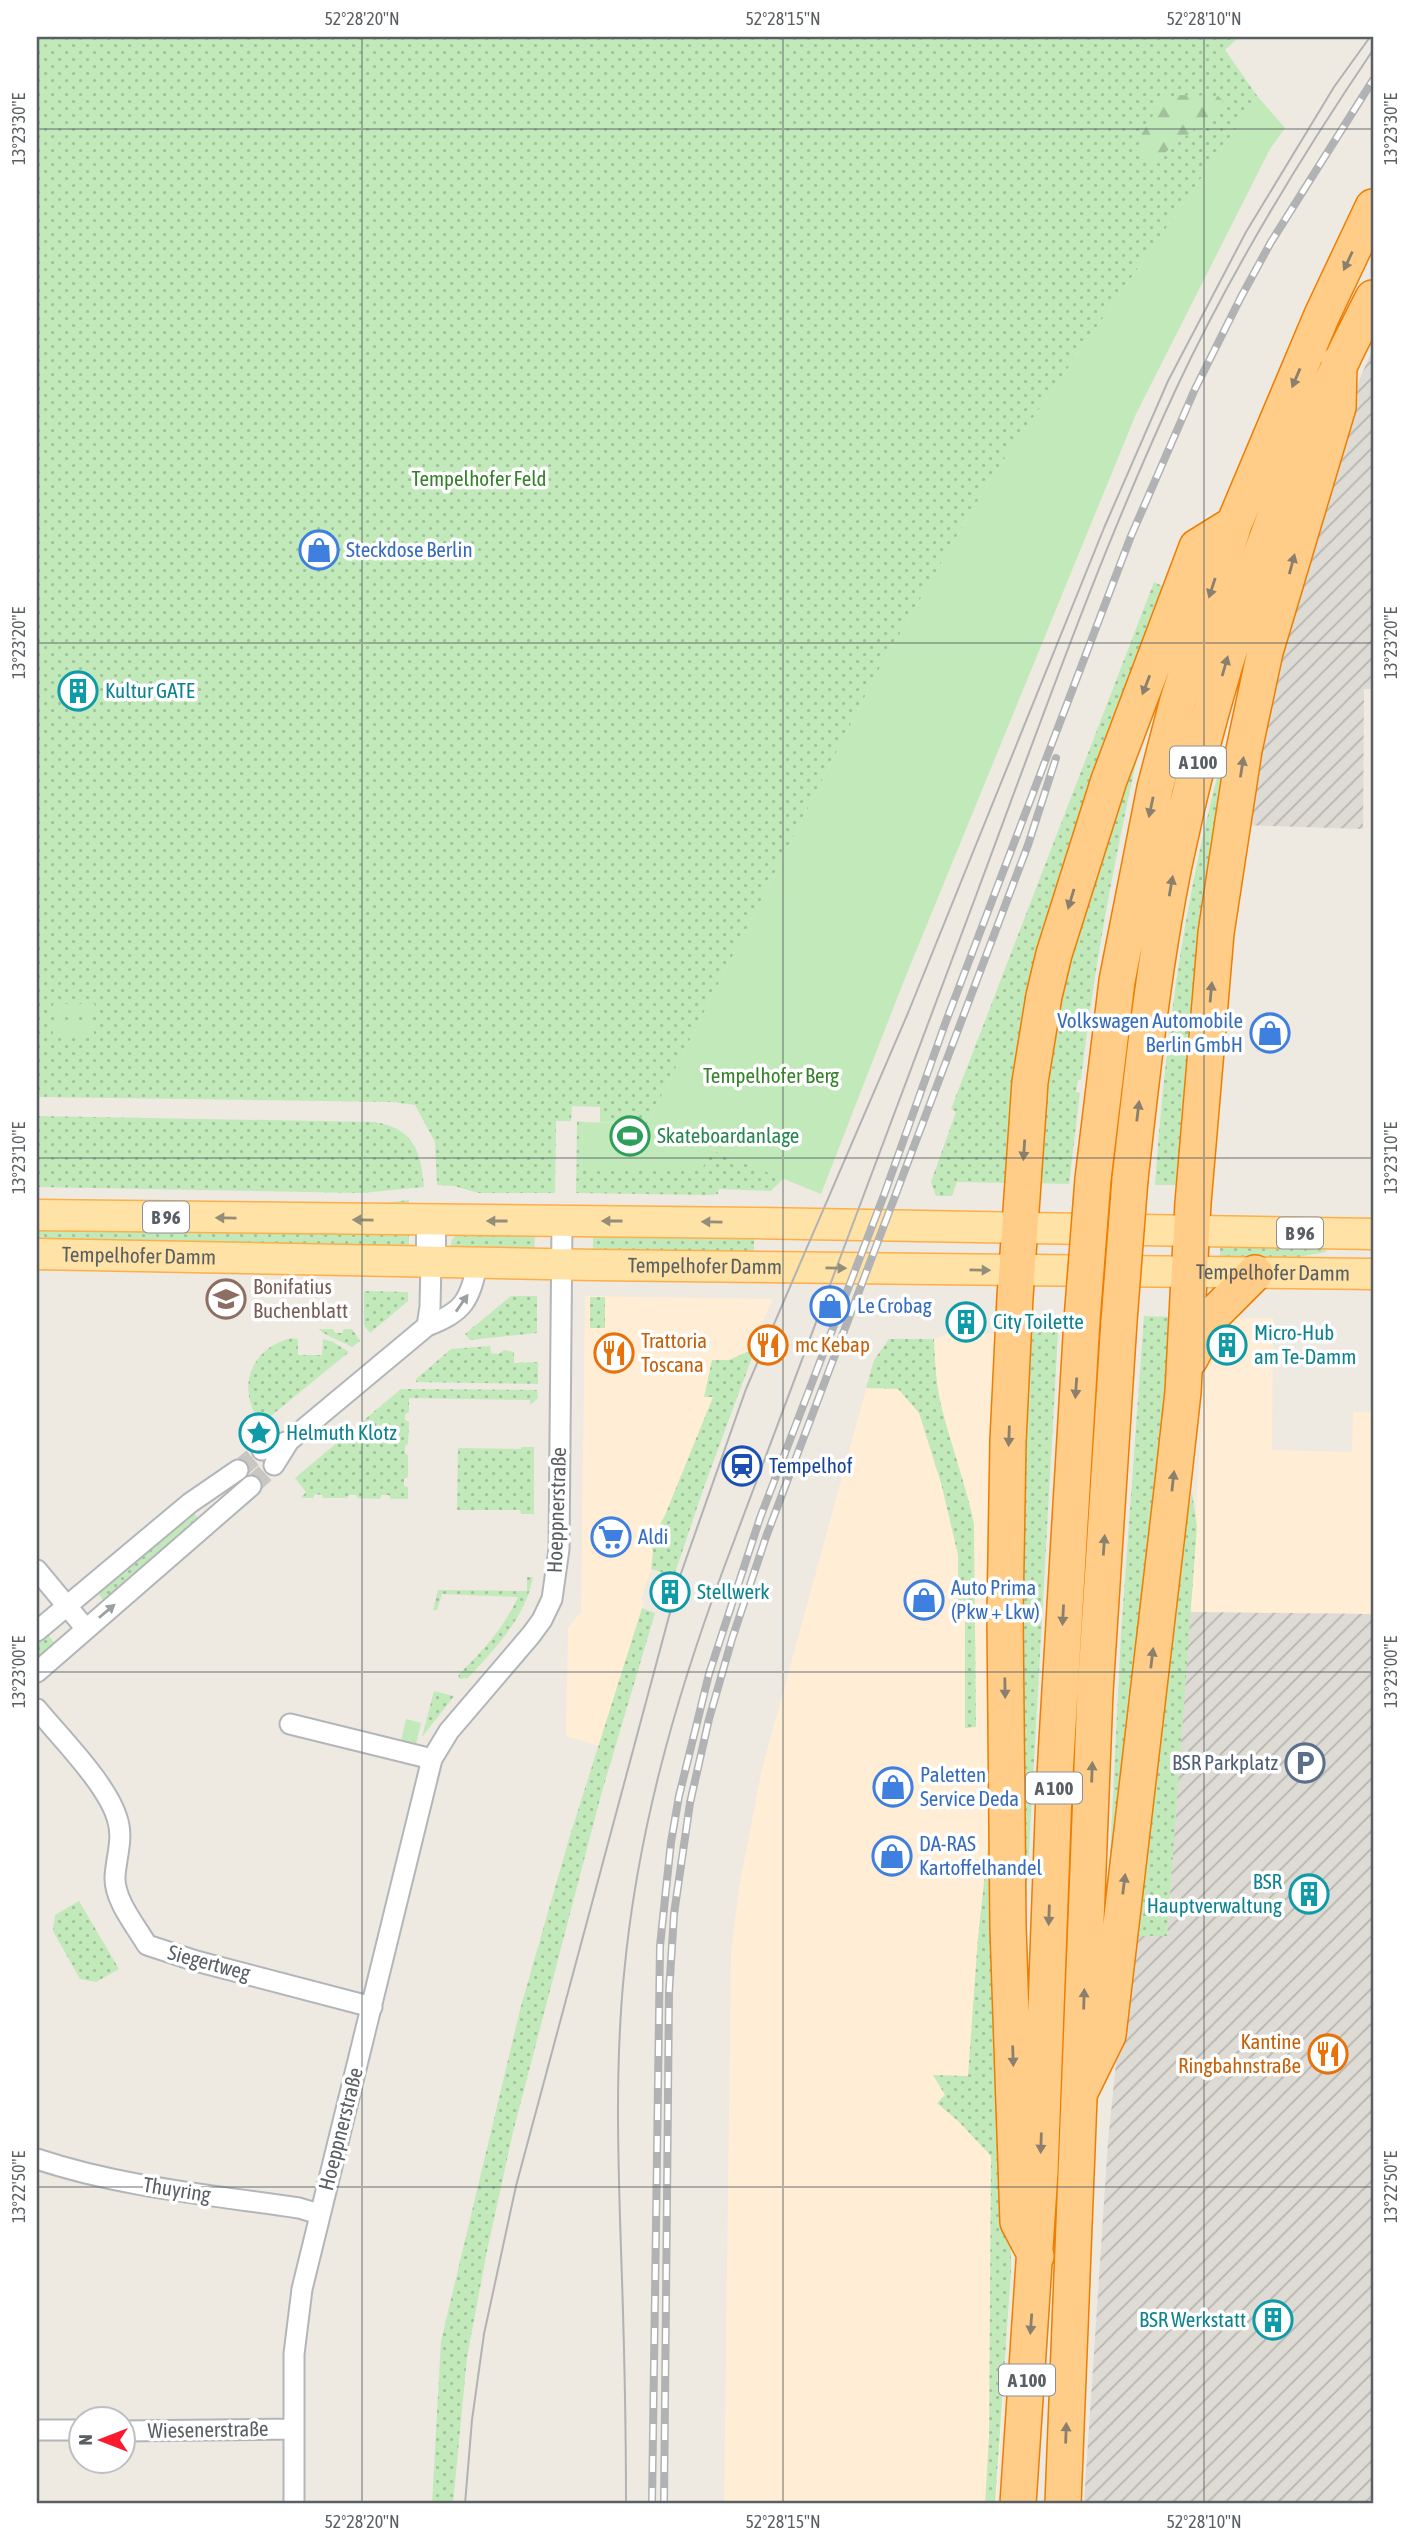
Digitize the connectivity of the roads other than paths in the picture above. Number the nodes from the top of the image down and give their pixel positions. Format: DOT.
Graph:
graph roads {
  1 [pos="1373,207"];
  2 [pos="1373,298"];
  3 [pos="1339,363"];
  4 [pos="1234,524"];
  5 [pos="37,1215"];
  6 [pos="431,1220"];
  7 [pos="562,1221"];
  8 [pos="1019,1227"];
  9 [pos="1192,1231"];
  10 [pos="1373,1234"];
  11 [pos="37,1254"];
  12 [pos="431,1261"];
  13 [pos="478,1262"];
  14 [pos="561,1264"];
  15 [pos="1016,1270"];
  16 [pos="1189,1272"];
  17 [pos="1255,1273"];
  18 [pos="1373,1274"];
  19 [pos="427,1326"];
  20 [pos="1184,1380"];
  21 [pos="268,1458"];
  22 [pos="238,1470"];
  23 [pos="251,1486"];
  24 [pos="212,1488"];
  25 [pos="227,1507"];
  26 [pos="37,1570"];
  27 [pos="67,1606"];
  28 [pos="86,1629"];
  29 [pos="37,1631"];
  30 [pos="37,1672"];
  31 [pos="37,1709"];
  32 [pos="290,1724"];
  33 [pos="432,1759"];
  34 [pos="372,2007"];
  35 [pos="1080,2092"];
  36 [pos="37,2159"];
  37 [pos="319,2214"];
  38 [pos="1036,2256"];
  39 [pos="293,2429"];
  40 [pos="37,2430"];
  41 [pos="66,2430"];
  42 [pos="136,2431"];
  43 [pos="294,2504"];
  44 [pos="1018,2504"];
  45 [pos="1063,2504"];
  1 -- 4 [label="highway, A 100, one-way"];
  2 -- 3 [label="highway, A 100"];
  9 -- 3 [label="highway, one-way"];
  35 -- 3 [label="highway, A 100, one-way, bridge"];
  4 -- 8 [label="highway, one-way"];
  4 -- 38 [label="highway, A 100, one-way, bridge"];
  6 -- 5 [label="main road, Tempelhofer Damm / B 96, one-way"];
  7 -- 6 [label="main road, Tempelhofer Damm / B 96, one-way"];
  6 -- 12 [label="street"];
  8 -- 7 [label="main road, Tempelhofer Damm / B 96, one-way"];
  7 -- 14 [label="street, Hoeppnerstraße"];
  8 -- 9 [label="main road, Tempelhofer Damm / B 96"];
  8 -- 15 [label="highway"];
  9 -- 10 [label="main road, Tempelhofer Damm / B 96"];
  9 -- 16 [label="highway"];
  11 -- 12 [label="main road, Tempelhofer Damm / B 96"];
  12 -- 13 [label="main road, Tempelhofer Damm / B 96"];
  12 -- 19 [label="street"];
  13 -- 14 [label="main road, Tempelhofer Damm / B 96"];
  19 -- 13 [label="street, one-way"];
  14 -- 15 [label="main road, Tempelhofer Damm / B 96, one-way"];
  14 -- 33 [label="street, Hoeppnerstraße"];
  15 -- 16 [label="main road, Tempelhofer Damm / B 96"];
  15 -- 38 [label="highway, one-way"];
  16 -- 17 [label="main road, Tempelhofer Damm / B 96"];
  16 -- 20 [label="highway"];
  17 -- 18 [label="main road, Tempelhofer Damm / B 96"];
  17 -- 20 [label="highway"];
  19 -- 21 [label="street"];
  35 -- 20 [label="highway, one-way"];
  22 -- 24 [label="street"];
  23 -- 25 [label="street"];
  24 -- 25 [label="street"];
  24 -- 27 [label="street"];
  28 -- 25 [label="street, one-way"];
  26 -- 27 [label="street"];
  27 -- 28 [label="street"];
  27 -- 29 [label="street"];
  28 -- 30 [label="street"];
  31 -- 34 [label="street, Siegertweg"];
  32 -- 33 [label="street"];
  33 -- 34 [label="street, Hoeppnerstraße"];
  34 -- 37 [label="street, Hoeppnerstraße"];
  45 -- 35 [label="highway, A 100, one-way"];
  36 -- 37 [label="street, Thuyring"];
  37 -- 39 [label="street, Hoeppnerstraße"];
  38 -- 44 [label="highway, A 100, one-way"];
  39 -- 42 [label="street, Wiesenerstraße"];
  39 -- 43 [label="street, Hoeppnerstraße"];
  40 -- 41 [label="street"];
}
